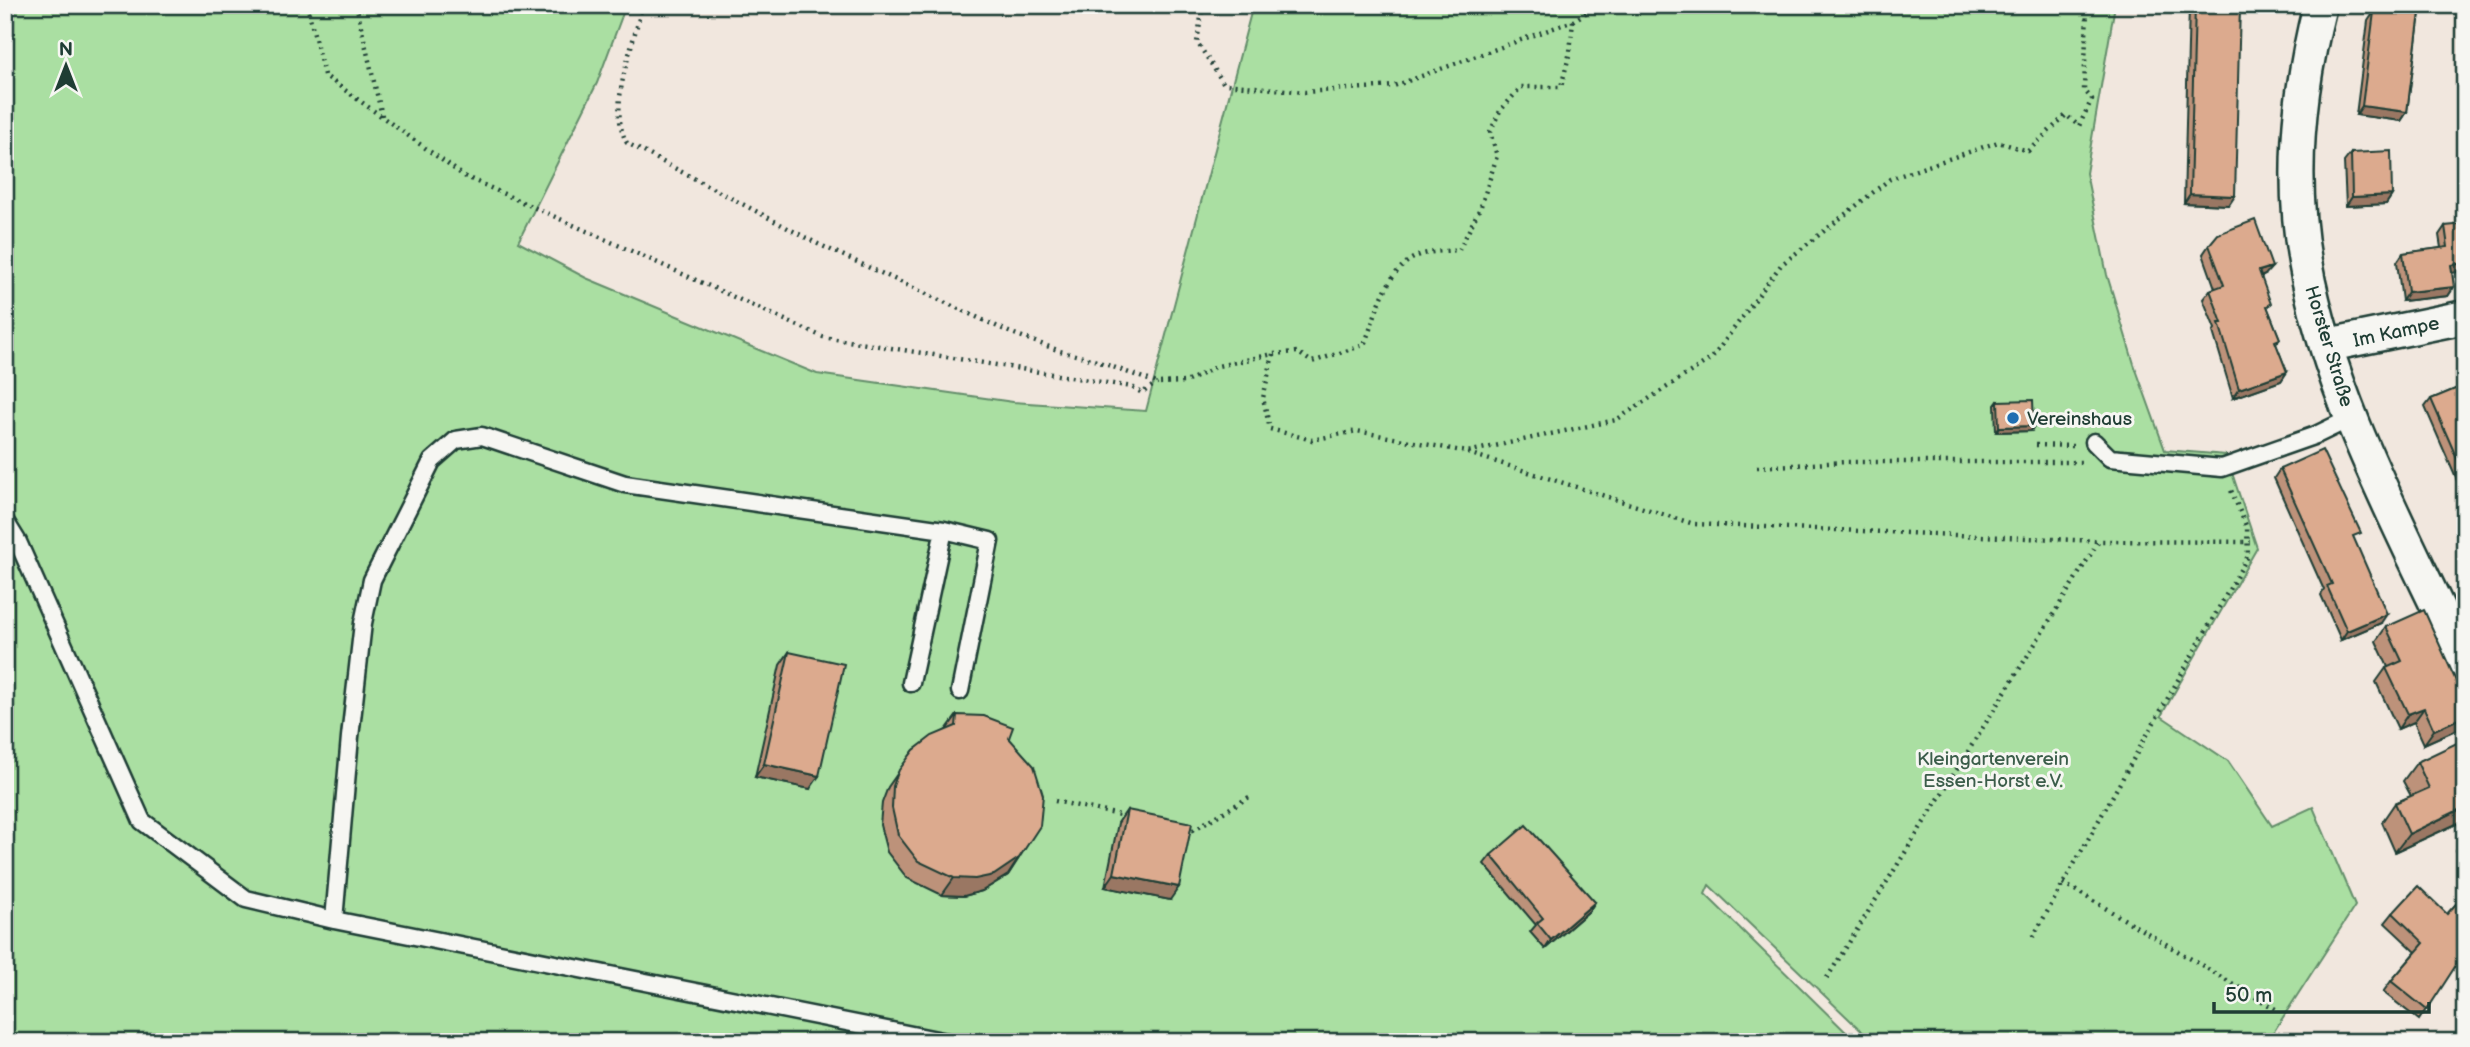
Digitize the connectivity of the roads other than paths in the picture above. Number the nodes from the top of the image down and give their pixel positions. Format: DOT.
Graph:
graph roads {
  1 [pos="2320,5"];
  2 [pos="2465,317"];
  3 [pos="2328,345"];
  4 [pos="2351,418"];
  5 [pos="2101,449"];
  6 [pos="5,521"];
  7 [pos="944,530"];
  8 [pos="2465,665"];
  9 [pos="911,683"];
  10 [pos="960,691"];
  11 [pos="334,920"];
  12 [pos="947,1042"];
  1 -- 3 [label="street, Horster Straße"];
  2 -- 3 [label="street, Im Kampe"];
  3 -- 4 [label="street, Horster Straße"];
  4 -- 5 [label="lane"];
  4 -- 8 [label="street, Horster Straße"];
  6 -- 11 [label="lane"];
  7 -- 9 [label="lane"];
  7 -- 10 [label="lane"];
  7 -- 11 [label="lane"];
  11 -- 12 [label="lane"];
}
